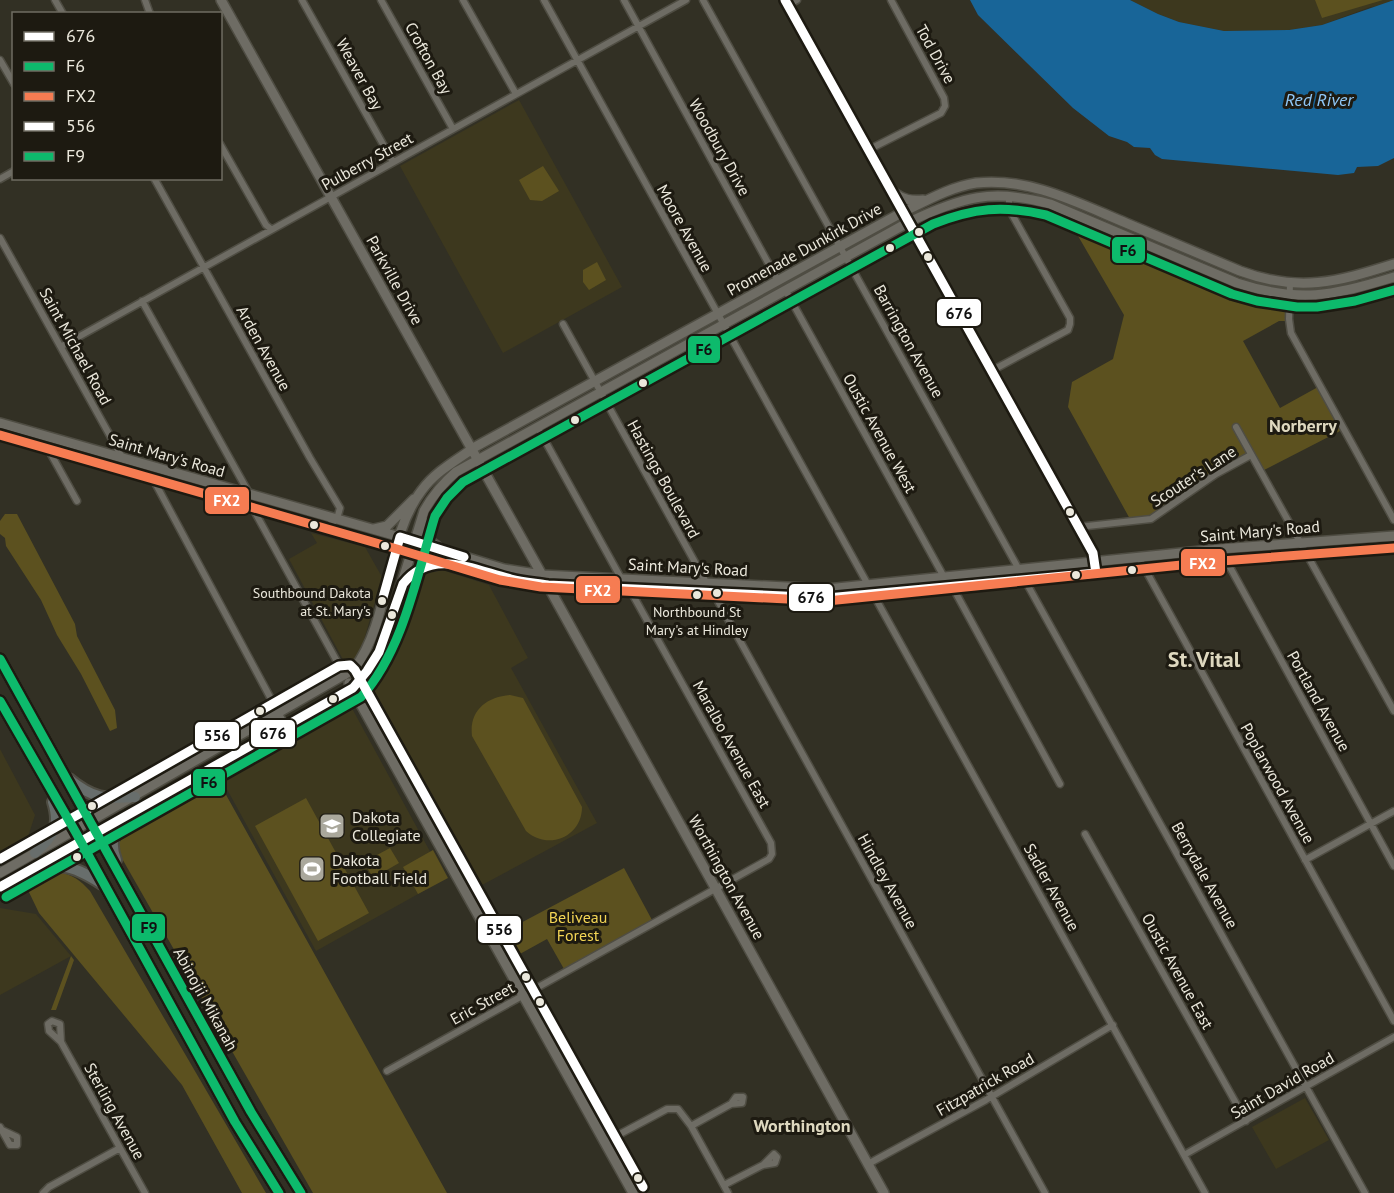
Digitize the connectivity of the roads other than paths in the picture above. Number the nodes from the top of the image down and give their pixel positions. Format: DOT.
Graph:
graph roads {
  1 [pos="221,0"];
  2 [pos="303,0"];
  3 [pos="381,0"];
  4 [pos="463,0"];
  5 [pos="544,0"];
  6 [pos="624,0"];
  7 [pos="686,0"];
  8 [pos="703,0"];
  9 [pos="891,0"];
  10 [pos="790,2"];
  11 [pos="638,26"];
  12 [pos="0,60"];
  13 [pos="577,60"];
  14 [pos="12,81"];
  15 [pos="516,94"];
  16 [pos="453,129"];
  17 [pos="222,148"];
  18 [pos="868,150"];
  19 [pos="393,162"];
  20 [pos="155,180"];
  21 [pos="892,192"];
  22 [pos="331,196"];
  23 [pos="1009,196"];
  24 [pos="930,199"];
  25 [pos="903,212"];
  26 [pos="909,222"];
  27 [pos="271,229"];
  28 [pos="0,238"];
  29 [pos="841,247"];
  30 [pos="847,257"];
  31 [pos="1394,264"];
  32 [pos="204,267"];
  33 [pos="1394,277"];
  34 [pos="778,281"];
  35 [pos="1290,284"];
  36 [pos="786,291"];
  37 [pos="1289,296"];
  38 [pos="142,301"];
  39 [pos="717,314"];
  40 [pos="563,324"];
  41 [pos="724,325"];
  42 [pos="62,346"];
  43 [pos="991,371"];
  44 [pos="596,382"];
  45 [pos="601,392"];
  46 [pos="0,423"];
  47 [pos="538,428"];
  48 [pos="1236,428"];
  49 [pos="0,434"];
  50 [pos="48,442"];
  51 [pos="471,450"];
  52 [pos="1251,455"];
  53 [pos="478,460"];
  54 [pos="123,463"];
  55 [pos="152,472"];
  56 [pos="418,495"];
  57 [pos="250,499"];
  58 [pos="77,501"];
  59 [pos="424,511"];
  60 [pos="337,519"];
  61 [pos="1394,520"];
  62 [pos="327,527"];
  63 [pos="1078,527"];
  64 [pos="373,529"];
  65 [pos="1394,536"];
  66 [pos="400,537"];
  67 [pos="1300,543"];
  68 [pos="1394,545"];
  69 [pos="412,546"];
  70 [pos="397,547"];
  71 [pos="1220,549"];
  72 [pos="1306,552"];
  73 [pos="1139,558"];
  74 [pos="454,559"];
  75 [pos="1226,560"];
  76 [pos="1095,562"];
  77 [pos="1144,568"];
  78 [pos="1021,569"];
  79 [pos="1096,573"];
  80 [pos="542,575"];
  81 [pos="944,577"];
  82 [pos="621,579"];
  83 [pos="1027,580"];
  84 [pos="570,581"];
  85 [pos="706,583"];
  86 [pos="869,584"];
  87 [pos="548,585"];
  88 [pos="952,586"];
  89 [pos="399,588"];
  90 [pos="631,590"];
  91 [pos="791,592"];
  92 [pos="714,594"];
  93 [pos="875,595"];
  94 [pos="0,659"];
  95 [pos="345,676"];
  96 [pos="352,688"];
  97 [pos="0,701"];
  98 [pos="1394,711"];
  99 [pos="279,714"];
  100 [pos="285,725"];
  101 [pos="194,762"];
  102 [pos="63,773"];
  103 [pos="199,773"];
  104 [pos="48,784"];
  105 [pos="1060,784"];
  106 [pos="135,797"];
  107 [pos="1394,811"];
  108 [pos="126,816"];
  109 [pos="1371,824"];
  110 [pos="93,828"];
  111 [pos="75,831"];
  112 [pos="1085,834"];
  113 [pos="80,842"];
  114 [pos="36,854"];
  115 [pos="1305,860"];
  116 [pos="1394,866"];
  117 [pos="0,873"];
  118 [pos="21,875"];
  119 [pos="122,877"];
  120 [pos="104,885"];
  121 [pos="0,887"];
  122 [pos="716,888"];
  123 [pos="523,995"];
  124 [pos="1394,1021"];
  125 [pos="1113,1025"];
  126 [pos="1394,1037"];
  127 [pos="61,1042"];
  128 [pos="387,1071"];
  129 [pos="1307,1086"];
  130 [pos="991,1097"];
  131 [pos="731,1104"];
  132 [pos="1246,1121"];
  133 [pos="691,1126"];
  134 [pos="605,1142"];
  135 [pos="120,1148"];
  136 [pos="1184,1155"];
  137 [pos="763,1164"];
  138 [pos="868,1164"];
  139 [pos="724,1185"];
  140 [pos="43,1193"];
  141 [pos="145,1193"];
  142 [pos="279,1193"];
  143 [pos="301,1193"];
  144 [pos="633,1193"];
  145 [pos="728,1193"];
  146 [pos="885,1193"];
  147 [pos="1045,1193"];
  148 [pos="1205,1193"];
  149 [pos="1365,1193"];
  1 -- 22 [label="main road, Parkville Drive"];
  2 -- 19 [label="street, Weaver Bay"];
  3 -- 16 [label="street, Crofton Bay"];
  4 -- 15 [label="street"];
  5 -- 13 [label="street, Moore Avenue"];
  6 -- 11 [label="street, Woodbury Drive"];
  7 -- 11 [label="street, Pulberry Street"];
  8 -- 29 [label="street, Barrington Avenue"];
  9 -- 18 [label="street, Tod Drive"];
  10 -- 18 [label="main road"];
  11 -- 13 [label="street, Pulberry Street"];
  11 -- 34 [label="street, Woodbury Drive"];
  12 -- 14 [label="street"];
  13 -- 15 [label="street, Pulberry Street"];
  13 -- 39 [label="street, Moore Avenue"];
  15 -- 16 [label="street, Pulberry Street"];
  16 -- 19 [label="street, Pulberry Street"];
  17 -- 27 [label="street"];
  18 -- 21 [label="main road"];
  19 -- 22 [label="street, Pulberry Street"];
  20 -- 32 [label="street, Arden Avenue"];
  21 -- 24 [label="main road"];
  21 -- 25 [label="main road"];
  22 -- 27 [label="street, Pulberry Street"];
  22 -- 51 [label="main road, Parkville Drive"];
  23 -- 26 [label="main road, Promenade Dunkirk Drive"];
  23 -- 37 [label="main road, Promenade Dunkirk Drive"];
  23 -- 43 [label="street"];
  24 -- 25 [label="main road, Promenade Dunkirk Drive"];
  24 -- 35 [label="main road, Promenade Dunkirk Drive"];
  25 -- 26 [label="main road"];
  25 -- 29 [label="main road, Promenade Dunkirk Drive"];
  26 -- 30 [label="main road, Promenade Dunkirk Drive"];
  26 -- 43 [label="main road"];
  27 -- 32 [label="street, Pulberry Street"];
  28 -- 42 [label="street, Saint Michael Road"];
  29 -- 30 [label="street, Barrington Avenue"];
  29 -- 34 [label="main road, Promenade Dunkirk Drive"];
  30 -- 36 [label="main road, Promenade Dunkirk Drive"];
  30 -- 78 [label="street, Barrington Avenue"];
  31 -- 35 [label="main road, Promenade Dunkirk Drive"];
  32 -- 38 [label="street, Pulberry Street"];
  32 -- 60 [label="street, Arden Avenue"];
  33 -- 37 [label="main road, Promenade Dunkirk Drive"];
  34 -- 39 [label="main road, Promenade Dunkirk Drive"];
  35 -- 37 [label="street"];
  36 -- 41 [label="main road, Promenade Dunkirk Drive"];
  36 -- 81 [label="street, Oustic Avenue West"];
  37 -- 61 [label="street"];
  38 -- 42 [label="street, Pulberry Street"];
  38 -- 57 [label="street"];
  39 -- 41 [label="street, Moore Avenue"];
  39 -- 44 [label="main road, Promenade Dunkirk Drive"];
  40 -- 44 [label="street, Hastings Boulevard"];
  41 -- 45 [label="main road, Promenade Dunkirk Drive"];
  41 -- 86 [label="street, Moore Avenue"];
  42 -- 54 [label="street, Saint Michael Road"];
  43 -- 63 [label="main road"];
  44 -- 45 [label="street, Hastings Boulevard"];
  44 -- 51 [label="main road, Promenade Dunkirk Drive"];
  45 -- 47 [label="main road, Promenade Dunkirk Drive"];
  45 -- 85 [label="street, Hastings Boulevard"];
  46 -- 50 [label="main road, Saint Mary's Road"];
  47 -- 53 [label="main road, Promenade Dunkirk Drive"];
  47 -- 82 [label="street, Maralbo Avenue East"];
  48 -- 52 [label="street"];
  49 -- 50 [label="main road, Saint Mary's Road"];
  50 -- 54 [label="main road, Saint Mary's Road"];
  50 -- 58 [label="street"];
  51 -- 53 [label="main road, Parkville Drive"];
  51 -- 56 [label="main road, Promenade Dunkirk Drive"];
  52 -- 63 [label="street, Scouter's Lane"];
  52 -- 67 [label="street"];
  53 -- 59 [label="main road, Promenade Dunkirk Drive"];
  53 -- 80 [label="main road, Parkville Drive"];
  54 -- 55 [label="main road, Saint Mary's Road"];
  55 -- 57 [label="main road, Saint Mary's Road"];
  55 -- 99 [label="street"];
  56 -- 64 [label="main road"];
  56 -- 66 [label="main road, Promenade Dunkirk Drive"];
  57 -- 60 [label="main road, Saint Mary's Road"];
  57 -- 62 [label="main road, Saint Mary's Road"];
  57 -- 95 [label="street"];
  59 -- 69 [label="main road, Promenade Dunkirk Drive"];
  59 -- 74 [label="main road"];
  60 -- 62 [label="street"];
  60 -- 64 [label="main road, Saint Mary's Road"];
  62 -- 70 [label="main road, Saint Mary's Road"];
  63 -- 76 [label="main road"];
  64 -- 66 [label="main road, Saint Mary's Road"];
  65 -- 67 [label="main road, Saint Mary's Road"];
  66 -- 69 [label="main road, Saint Mary's Road"];
  66 -- 70 [label="main road, Promenade Dunkirk Drive"];
  67 -- 71 [label="main road, Saint Mary's Road"];
  67 -- 72 [label="street"];
  68 -- 72 [label="main road, Saint Mary's Road"];
  69 -- 70 [label="main road, Saint Mary's Road"];
  69 -- 74 [label="main road, Saint Mary's Road"];
  69 -- 89 [label="main road, Promenade Dunkirk Drive"];
  70 -- 95 [label="main road, Promenade Dunkirk Drive"];
  71 -- 73 [label="main road, Saint Mary's Road"];
  71 -- 75 [label="street, Portland Avenue"];
  72 -- 75 [label="main road, Saint Mary's Road"];
  72 -- 98 [label="street"];
  73 -- 76 [label="main road, Saint Mary's Road"];
  73 -- 77 [label="street, Poplarwood Avenue"];
  74 -- 80 [label="main road, Saint Mary's Road"];
  74 -- 87 [label="main road, Saint Mary's Road"];
  74 -- 89 [label="main road"];
  75 -- 77 [label="main road, Saint Mary's Road"];
  75 -- 109 [label="street, Portland Avenue"];
  76 -- 78 [label="main road, Saint Mary's Road"];
  76 -- 79 [label="main road"];
  77 -- 79 [label="main road, Saint Mary's Road"];
  77 -- 115 [label="street, Poplarwood Avenue"];
  78 -- 81 [label="main road, Saint Mary's Road"];
  78 -- 83 [label="street, Berrydale Avenue"];
  79 -- 83 [label="main road, Saint Mary's Road"];
  80 -- 84 [label="main road, Saint Mary's Road"];
  80 -- 87 [label="main road, Worthington Avenue"];
  81 -- 86 [label="main road, Saint Mary's Road"];
  81 -- 88 [label="street, Oustic Avenue West"];
  82 -- 84 [label="main road, Saint Mary's Road"];
  82 -- 85 [label="main road, Saint Mary's Road"];
  82 -- 90 [label="street, Maralbo Avenue East"];
  83 -- 88 [label="main road, Saint Mary's Road"];
  83 -- 129 [label="street, Berrydale Avenue"];
  84 -- 87 [label="main road, Saint Mary's Road"];
  84 -- 90 [label="main road, Saint Mary's Road"];
  85 -- 91 [label="main road, Saint Mary's Road"];
  85 -- 92 [label="street, Hindley Avenue"];
  86 -- 91 [label="main road, Saint Mary's Road"];
  86 -- 93 [label="street, Moore Avenue"];
  87 -- 122 [label="main road, Worthington Avenue"];
  88 -- 93 [label="main road, Saint Mary's Road"];
  88 -- 105 [label="street"];
  89 -- 96 [label="main road, Promenade Dunkirk Drive"];
  90 -- 92 [label="main road, Saint Mary's Road"];
  90 -- 122 [label="street, Maralbo Avenue East"];
  91 -- 92 [label="main road, Saint Mary's Road"];
  91 -- 93 [label="main road, Saint Mary's Road"];
  92 -- 130 [label="street, Hindley Avenue"];
  93 -- 125 [label="street, Sadler Avenue"];
  94 -- 102 [label="main road, Abinojii Mikanah"];
  95 -- 96 [label="main road"];
  95 -- 99 [label="main road"];
  96 -- 100 [label="main road"];
  96 -- 123 [label="main road"];
  97 -- 104 [label="main road, Abinojii Mikanah"];
  99 -- 100 [label="street"];
  99 -- 101 [label="main road"];
  100 -- 103 [label="main road"];
  101 -- 103 [label="main road"];
  101 -- 106 [label="main road"];
  102 -- 106 [label="main road"];
  102 -- 110 [label="main road, Abinojii Mikanah"];
  103 -- 108 [label="main road"];
  104 -- 111 [label="main road, Abinojii Mikanah"];
  104 -- 114 [label="main road"];
  106 -- 110 [label="main road"];
  107 -- 109 [label="street"];
  108 -- 110 [label="main road"];
  108 -- 119 [label="main road"];
  109 -- 115 [label="street"];
  109 -- 116 [label="street, Portland Avenue"];
  110 -- 111 [label="main road"];
  110 -- 113 [label="main road"];
  110 -- 119 [label="main road, Abinojii Mikanah"];
  111 -- 113 [label="main road, Abinojii Mikanah"];
  111 -- 114 [label="main road"];
  112 -- 132 [label="street, Oustic Avenue East"];
  113 -- 118 [label="main road"];
  113 -- 120 [label="main road, Abinojii Mikanah"];
  114 -- 117 [label="main road"];
  115 -- 124 [label="street, Poplarwood Avenue"];
  118 -- 120 [label="main road"];
  118 -- 121 [label="main road"];
  119 -- 143 [label="main road, Abinojii Mikanah"];
  120 -- 142 [label="main road, Abinojii Mikanah"];
  122 -- 123 [label="street, Eric Street"];
  122 -- 138 [label="main road, Worthington Avenue"];
  123 -- 128 [label="street, Eric Street"];
  123 -- 134 [label="main road"];
  125 -- 130 [label="street, Fitzpatrick Road"];
  125 -- 136 [label="street, Sadler Avenue"];
  126 -- 129 [label="street, Saint David Road"];
  127 -- 135 [label="street, Sterling Avenue"];
  129 -- 132 [label="street, Saint David Road"];
  129 -- 149 [label="street, Berrydale Avenue"];
  130 -- 138 [label="street, Fitzpatrick Road"];
  130 -- 147 [label="street, Hindley Avenue"];
  131 -- 133 [label="street"];
  132 -- 136 [label="street, Saint David Road"];
  133 -- 134 [label="street"];
  133 -- 139 [label="street"];
  134 -- 144 [label="main road"];
  135 -- 140 [label="street"];
  135 -- 141 [label="street, Sterling Avenue"];
  136 -- 148 [label="street, Sadler Avenue"];
  137 -- 139 [label="street"];
  138 -- 146 [label="main road, Worthington Avenue"];
  139 -- 145 [label="street"];
}
